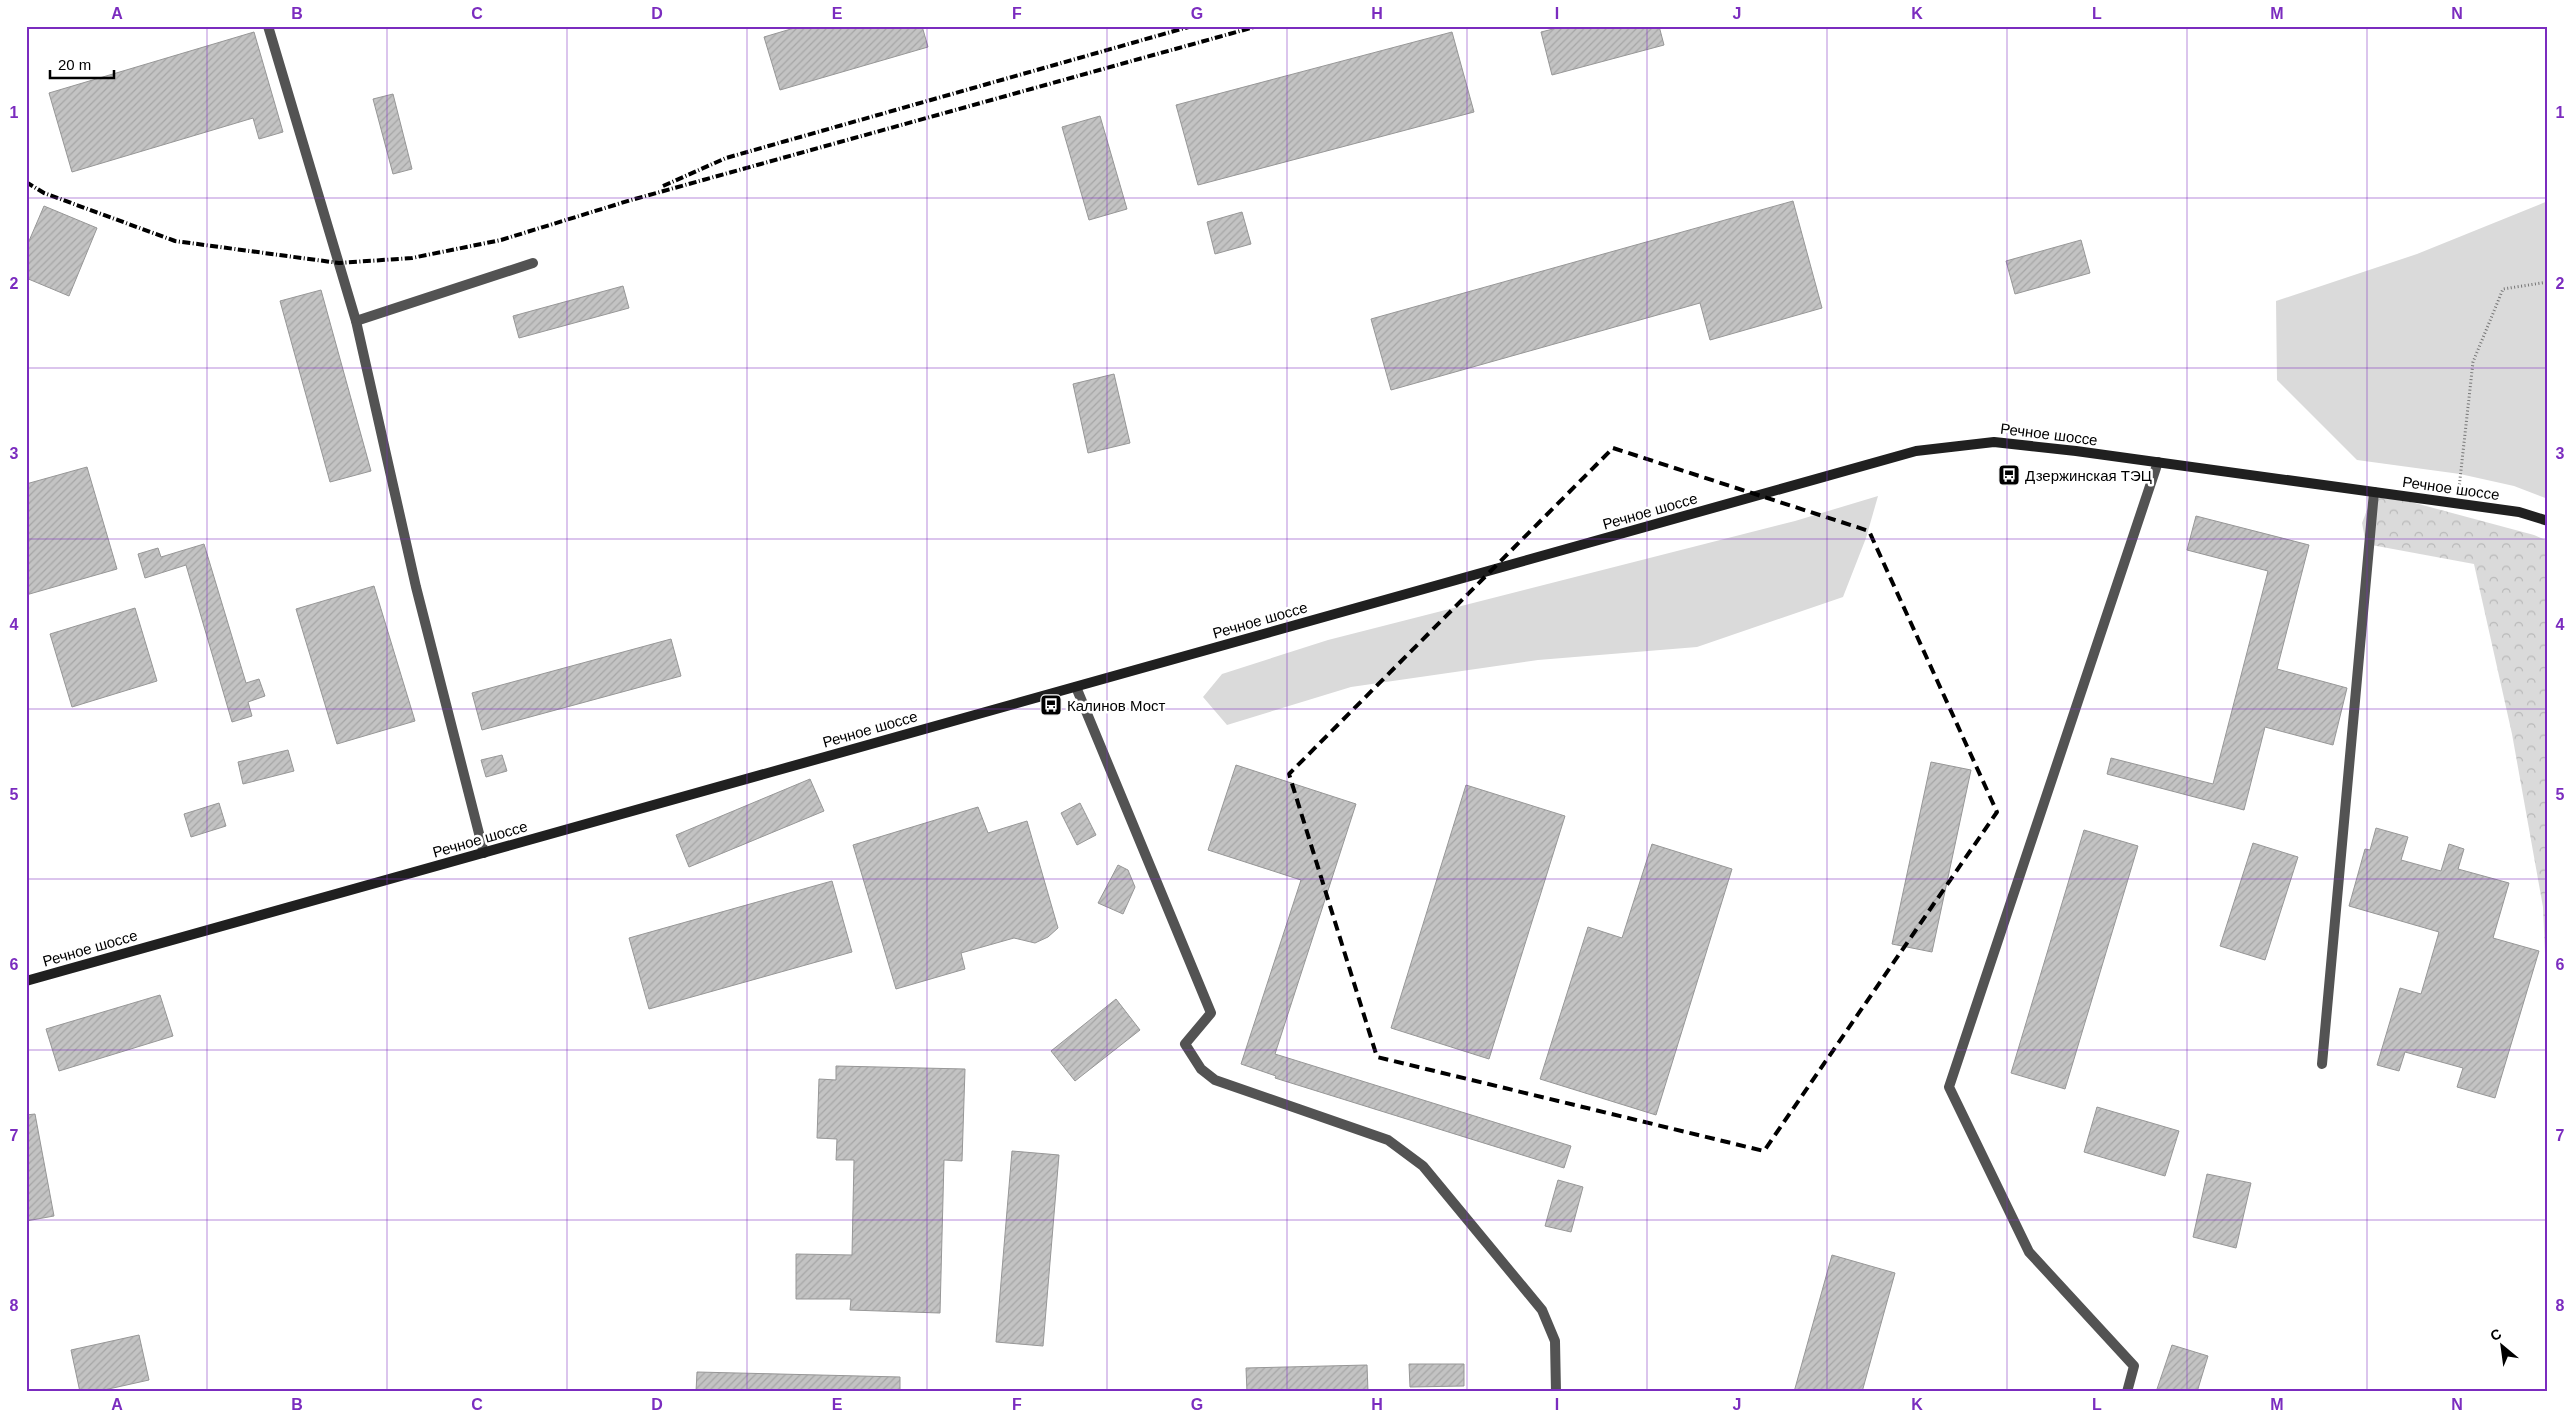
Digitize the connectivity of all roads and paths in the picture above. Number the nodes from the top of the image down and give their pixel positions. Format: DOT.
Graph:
graph roads {
  1 [pos="268,26"];
  2 [pos="533,263"];
  3 [pos="2548,282"];
  4 [pos="356,321"];
  5 [pos="2158,462"];
  6 [pos="2374,492"];
  7 [pos="2457,504"];
  8 [pos="2548,520"];
  9 [pos="1076,687"];
  10 [pos="484,853"];
  11 [pos="26,981"];
  12 [pos="2322,1064"];
  13 [pos="1556,1392"];
  14 [pos="2127,1392"];
  1 -- 4 [label="lane"];
  2 -- 4 [label="lane"];
  3 -- 7 [label="path"];
  4 -- 10 [label="lane"];
  5 -- 6 [label="street, Речное шоссе"];
  5 -- 9 [label="street, Речное шоссе"];
  5 -- 14 [label="lane"];
  6 -- 7 [label="street, Речное шоссе"];
  6 -- 12 [label="lane"];
  7 -- 8 [label="street, Речное шоссе"];
  9 -- 10 [label="street, Речное шоссе"];
  9 -- 13 [label="lane"];
  10 -- 11 [label="street, Речное шоссе"];
}
